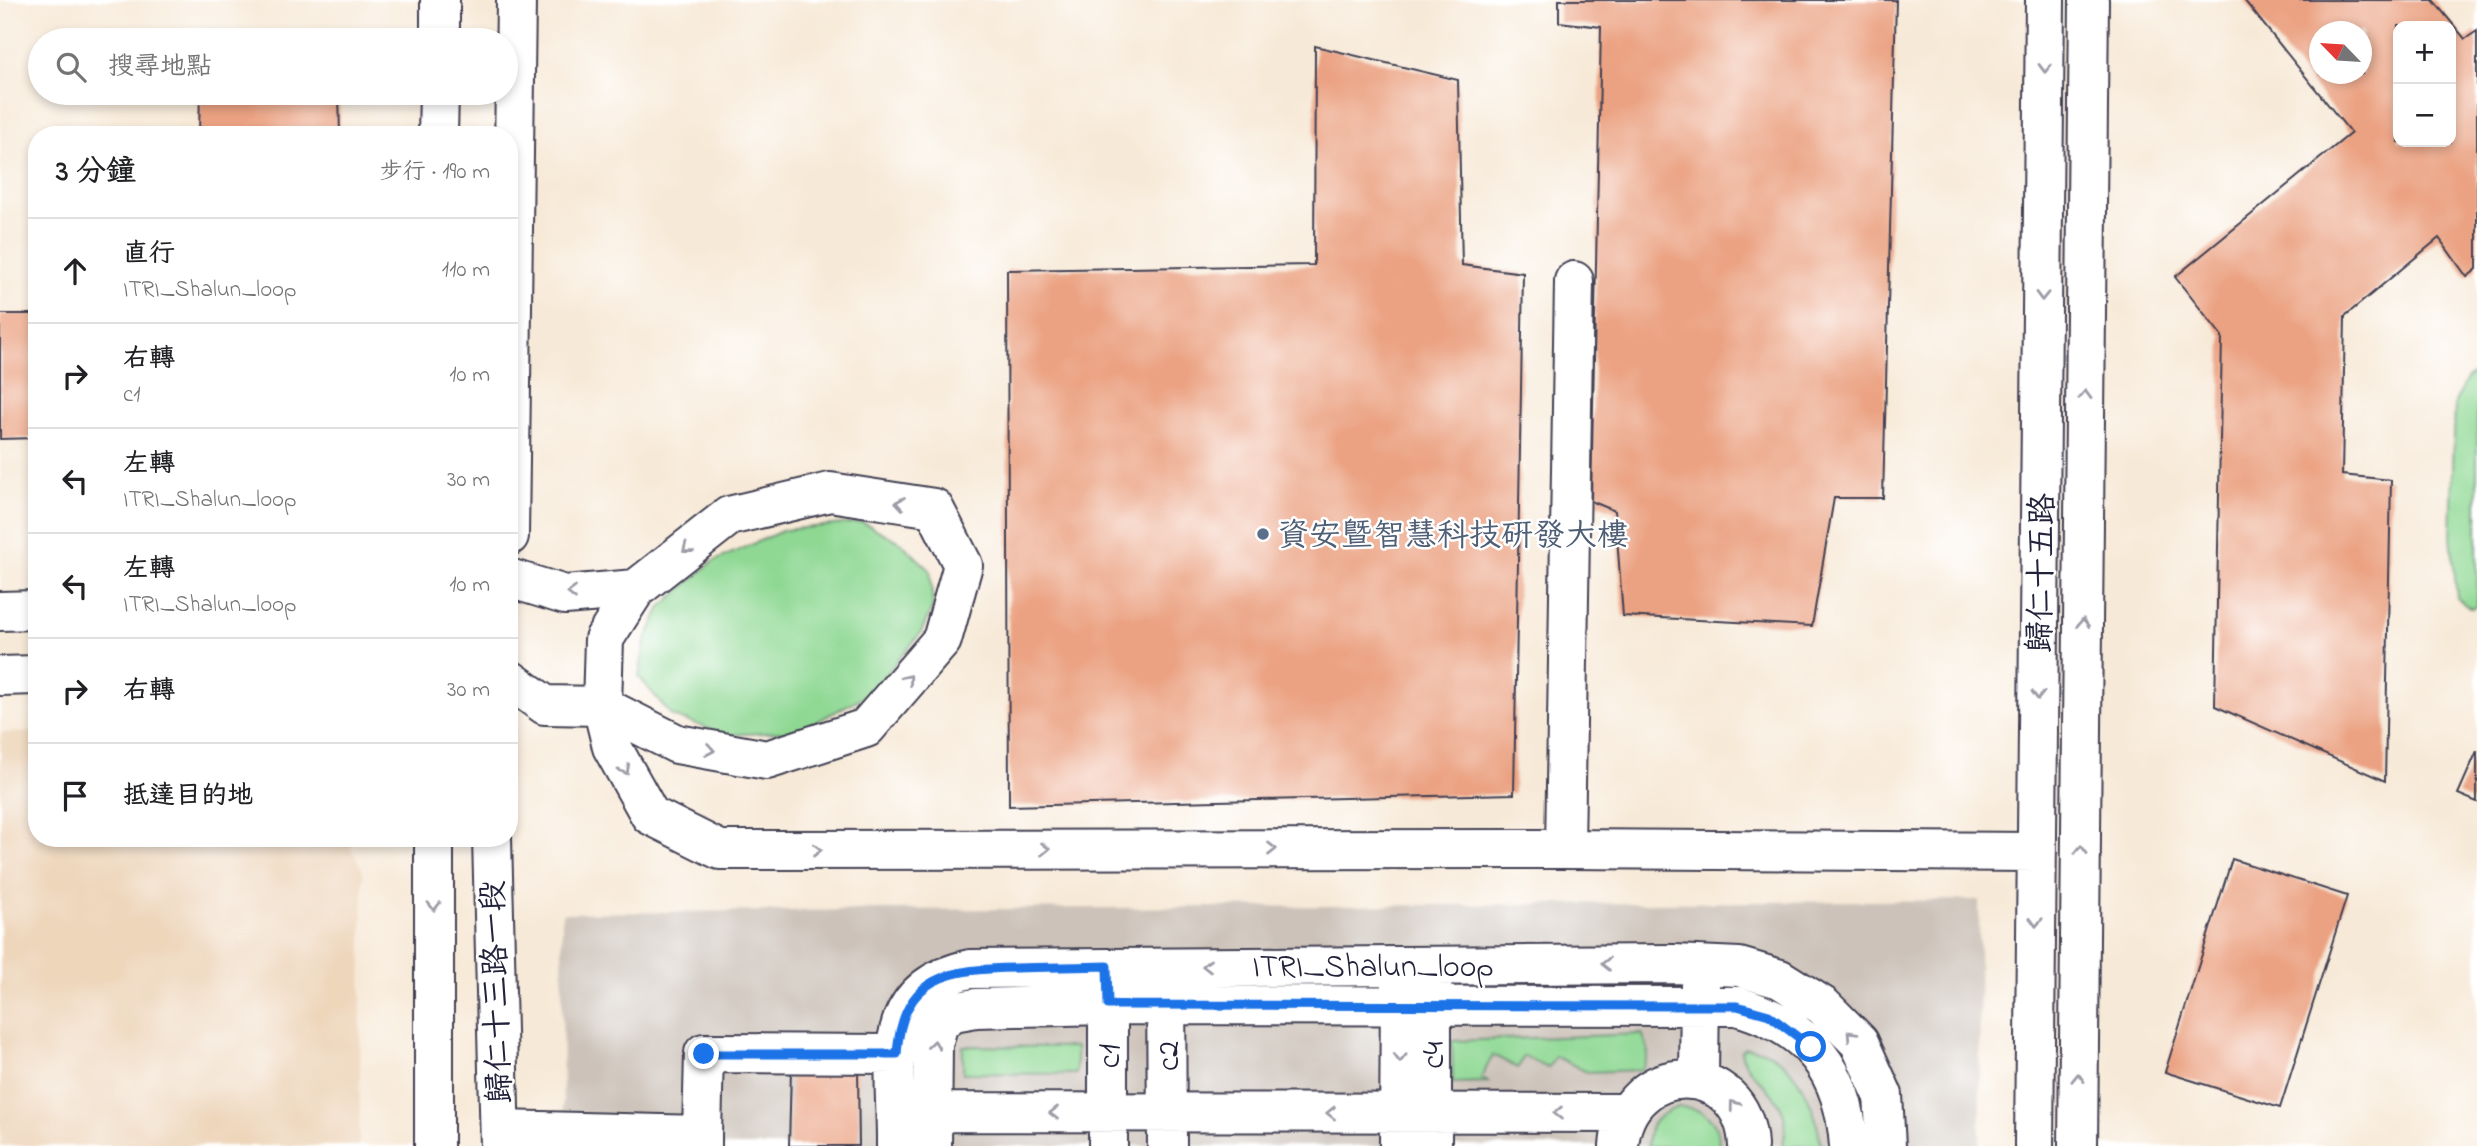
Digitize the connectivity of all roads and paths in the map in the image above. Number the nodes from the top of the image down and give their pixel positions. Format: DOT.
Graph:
graph roads {
  1 [pos="440,0"];
  2 [pos="516,0"];
  3 [pos="2045,0"];
  4 [pos="2089,0"];
  5 [pos="440,28"];
  6 [pos="516,28"];
  7 [pos="439,105"];
  8 [pos="515,105"];
  9 [pos="438,126"];
  10 [pos="514,126"];
  11 [pos="1574,281"];
  12 [pos="518,581"];
  13 [pos="636,589"];
  14 [pos="28,610"];
  15 [pos="0,611"];
  16 [pos="28,675"];
  17 [pos="0,676"];
  18 [pos="518,686"];
  19 [pos="602,706"];
  20 [pos="434,847"];
  21 [pos="492,847"];
  22 [pos="1565,849"];
  23 [pos="2037,852"];
  24 [pos="1687,964"];
  25 [pos="1416,965"];
  26 [pos="1107,966"];
  27 [pos="1166,966"];
  28 [pos="1108,1005"];
  29 [pos="1167,1005"];
  30 [pos="1416,1005"];
  31 [pos="1686,1006"];
  32 [pos="897,1054"];
  33 [pos="1686,1081"];
  34 [pos="914,1129"];
  35 [pos="1167,1129"];
  36 [pos="1108,1130"];
  37 [pos="1415,1130"];
  38 [pos="1623,1130"];
  39 [pos="500,1138"];
  40 [pos="702,1140"];
  41 [pos="434,1146"];
  42 [pos="1748,1146"];
  43 [pos="1849,1146"];
  44 [pos="1886,1146"];
  45 [pos="2034,1146"];
  46 [pos="2078,1146"];
  1 -- 5 [label="street"];
  2 -- 6 [label="street"];
  3 -- 23 [label="street, 歸仁十五路, one-way"];
  46 -- 4 [label="street, 歸仁十五路, one-way"];
  7 -- 9 [label="street"];
  8 -- 10 [label="street"];
  11 -- 22 [label="street"];
  13 -- 12 [label="street, one-way"];
  13 -- 19 [label="street"];
  19 -- 13 [label="street, one-way"];
  14 -- 15 [label="street"];
  16 -- 17 [label="street"];
  18 -- 19 [label="street"];
  19 -- 22 [label="street, one-way"];
  20 -- 41 [label="street, 歸仁十三路一段, one-way"];
  21 -- 39 [label="street, 歸仁十三路一段"];
  22 -- 23 [label="street"];
  23 -- 45 [label="street, 歸仁十五路, one-way"];
  24 -- 25 [label="street, ITRI_Shalun_loop, one-way"];
  24 -- 31 [label="street"];
  44 -- 24 [label="street, ITRI_Shalun_loop, one-way"];
  25 -- 27 [label="street, ITRI_Shalun_loop, one-way"];
  25 -- 30 [label="street, c4"];
  26 -- 27 [label="street, ITRI_Shalun_loop"];
  26 -- 28 [label="street, c1"];
  26 -- 32 [label="street, ITRI_Shalun_loop"];
  27 -- 29 [label="street, c2"];
  28 -- 29 [label="street, ITRI_Shalun_loop"];
  34 -- 28 [label="street, ITRI_Shalun_loop, one-way"];
  28 -- 36 [label="street, c1"];
  29 -- 30 [label="street, ITRI_Shalun_loop"];
  29 -- 35 [label="street, c2"];
  30 -- 31 [label="street, ITRI_Shalun_loop"];
  30 -- 37 [label="street, c4"];
  31 -- 33 [label="street"];
  31 -- 43 [label="street, ITRI_Shalun_loop"];
  32 -- 34 [label="street, ITRI_Shalun_loop"];
  32 -- 40 [label="street"];
  33 -- 38 [label="street"];
  42 -- 33 [label="street, one-way"];
  36 -- 34 [label="street, one-way"];
  35 -- 36 [label="street"];
  37 -- 35 [label="street, one-way"];
  38 -- 37 [label="street, one-way"];
  39 -- 40 [label="street"];
}
